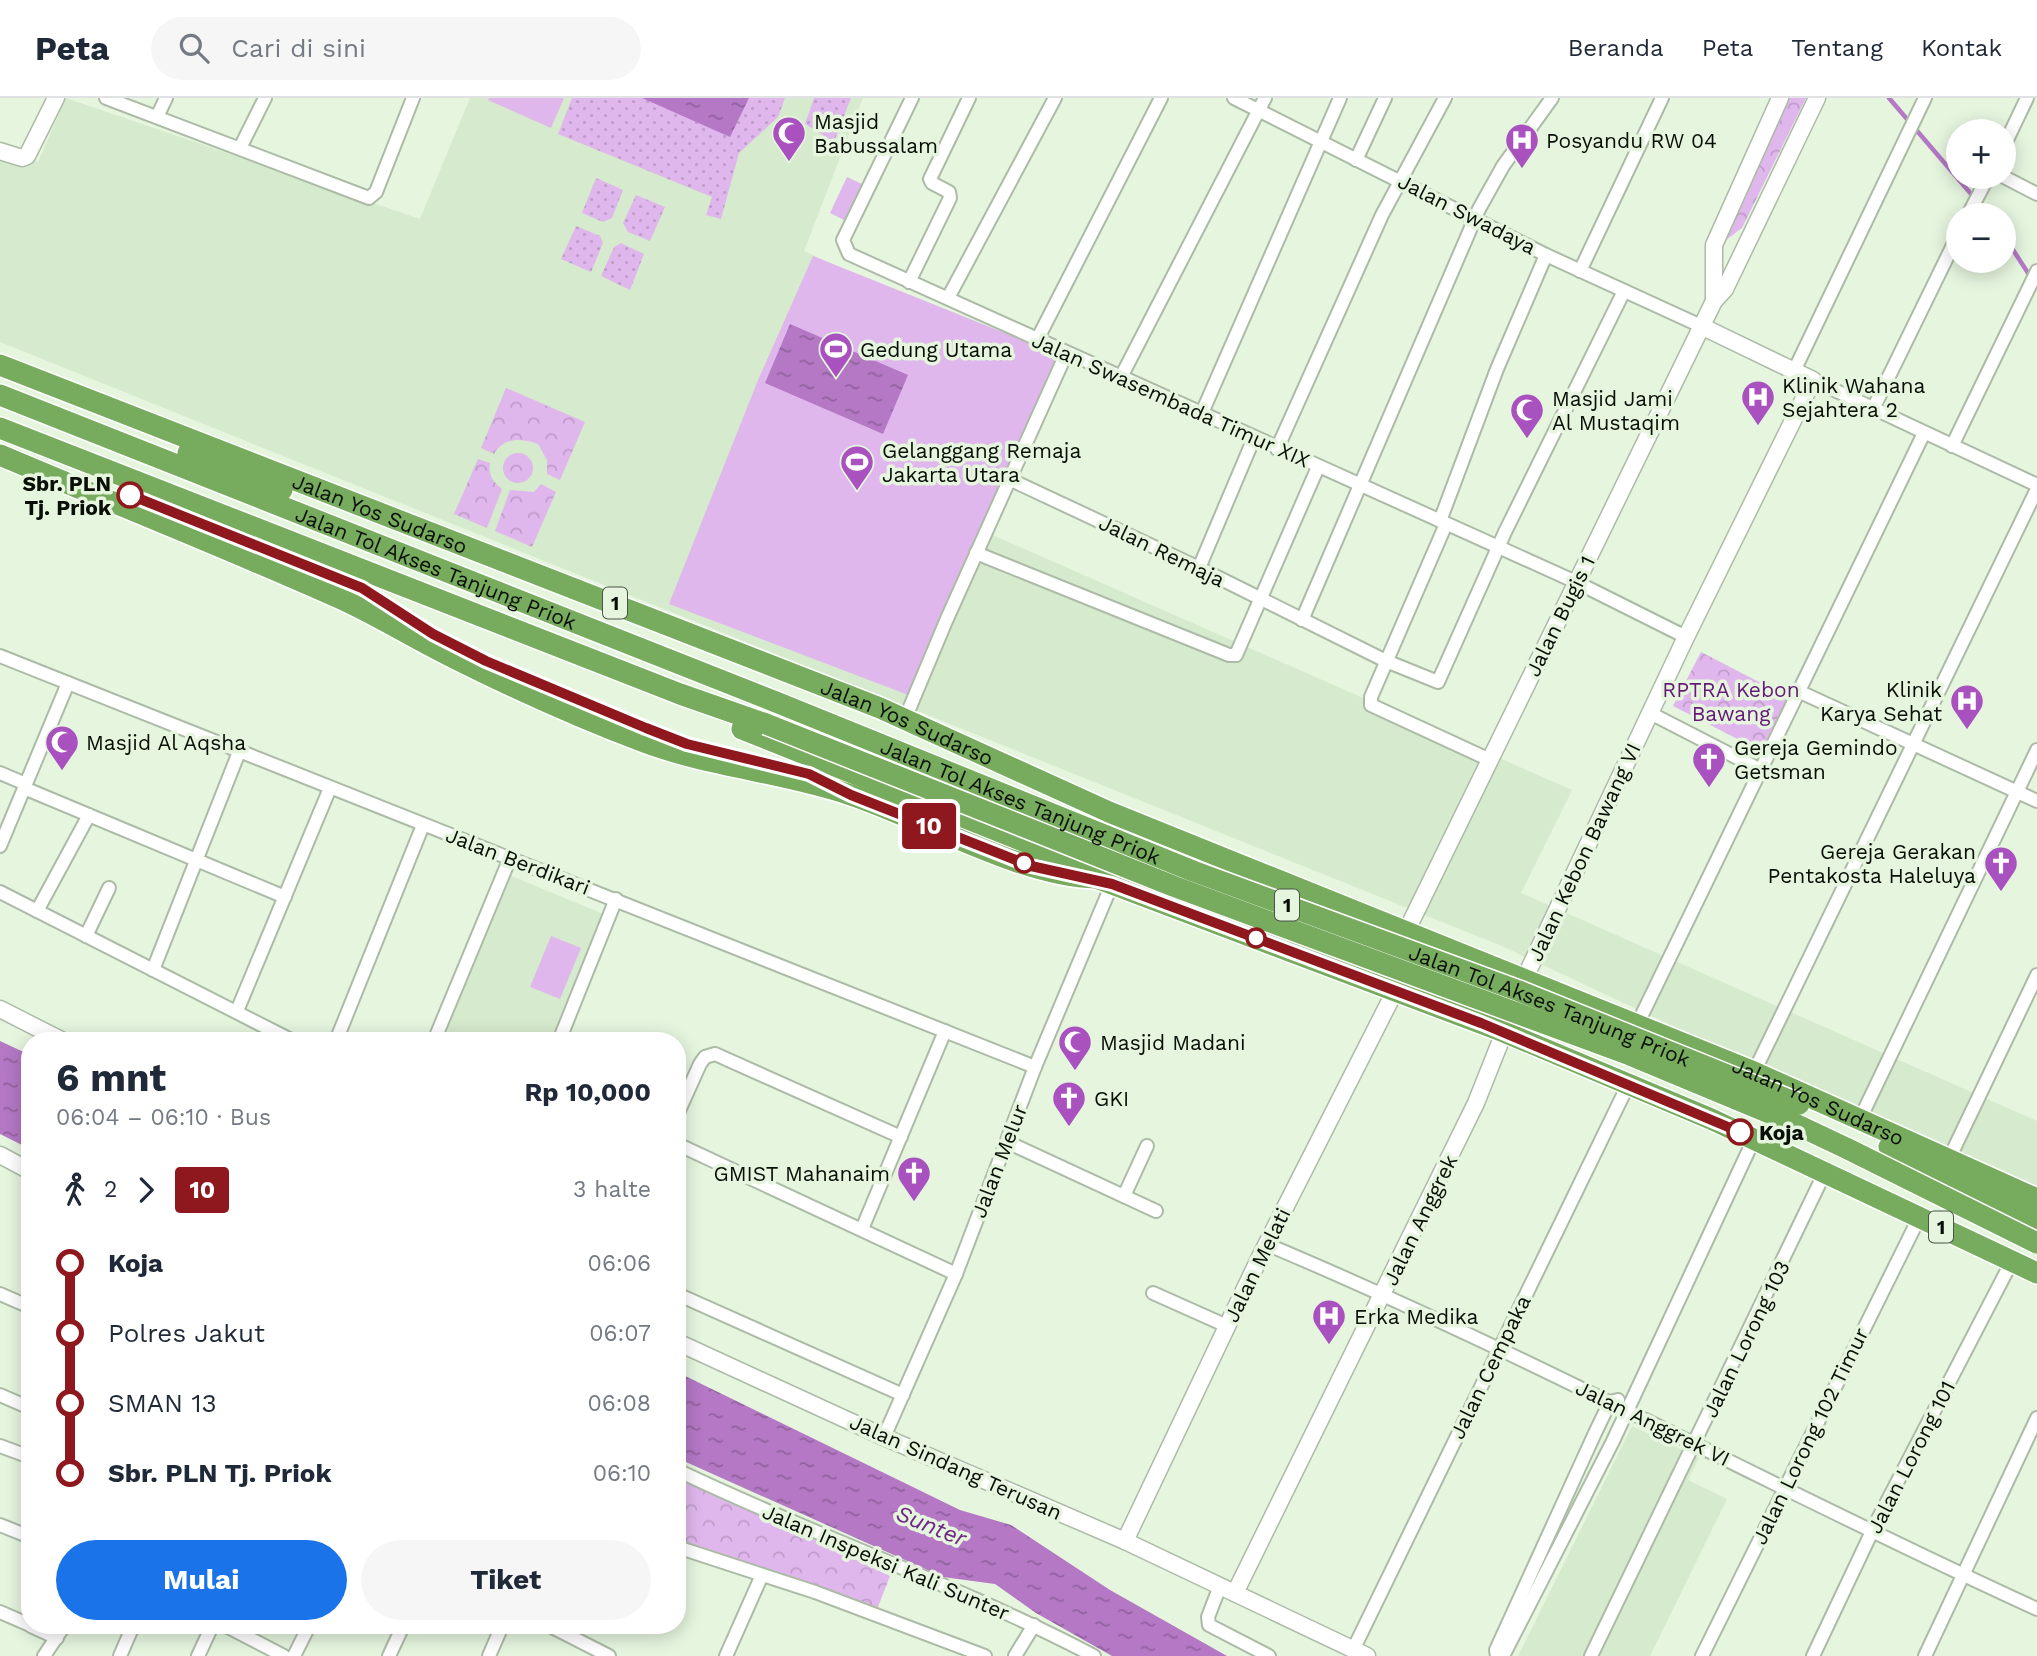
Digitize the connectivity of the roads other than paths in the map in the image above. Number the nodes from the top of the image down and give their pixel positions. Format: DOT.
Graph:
graph roads {
  1 [pos="56,98"];
  2 [pos="106,98"];
  3 [pos="166,98"];
  4 [pos="265,98"];
  5 [pos="413,98"];
  6 [pos="912,98"];
  7 [pos="968,98"];
  8 [pos="1055,98"];
  9 [pos="1161,98"];
  10 [pos="1234,98"];
  11 [pos="1265,98"];
  12 [pos="1340,98"];
  13 [pos="1385,98"];
  14 [pos="1445,98"];
  15 [pos="1552,98"];
  16 [pos="1662,98"];
  17 [pos="1780,98"];
  18 [pos="1817,98"];
  19 [pos="1925,98"];
  20 [pos="2027,98"];
  21 [pos="1258,110"];
  22 [pos="157,117"];
  23 [pos="2016,121"];
  24 [pos="1321,143"];
  25 [pos="240,148"];
  26 [pos="0,151"];
  27 [pos="1356,160"];
  28 [pos="1400,180"];
  29 [pos="2016,183"];
  30 [pos="2037,194"];
  31 [pos="1474,219"];
  32 [pos="1719,233"];
  33 [pos="1741,250"];
  34 [pos="1546,255"];
  35 [pos="1946,259"];
  36 [pos="1580,271"];
  37 [pos="2034,279"];
  38 [pos="909,282"];
  39 [pos="1624,291"];
  40 [pos="948,298"];
  41 [pos="1714,301"];
  42 [pos="1701,326"];
  43 [pos="1037,340"];
  44 [pos="1066,354"];
  45 [pos="0,365"];
  46 [pos="1794,371"];
  47 [pos="1120,379"];
  48 [pos="1813,380"];
  49 [pos="0,381"];
  50 [pos="0,395"];
  51 [pos="1873,408"];
  52 [pos="1201,415"];
  53 [pos="0,428"];
  54 [pos="1924,433"];
  55 [pos="1254,438"];
  56 [pos="1952,446"];
  57 [pos="1277,449"];
  58 [pos="2,462"];
  59 [pos="1318,467"];
  60 [pos="1009,479"];
  61 [pos="1360,485"];
  62 [pos="2037,487"];
  63 [pos="361,506"];
  64 [pos="1443,523"];
  65 [pos="1499,548"];
  66 [pos="976,553"];
  67 [pos="1199,568"];
  68 [pos="1576,582"];
  69 [pos="1261,600"];
  70 [pos="1302,620"];
  71 [pos="1686,637"];
  72 [pos="0,656"];
  73 [pos="1386,661"];
  74 [pos="68,683"];
  75 [pos="1798,691"];
  76 [pos="1650,713"];
  77 [pos="905,719"];
  78 [pos="764,730"];
  79 [pos="1916,744"];
  80 [pos="2037,750"];
  81 [pos="239,752"];
  82 [pos="1490,760"];
  83 [pos="1759,769"];
  84 [pos="0,773"];
  85 [pos="25,786"];
  86 [pos="330,788"];
  87 [pos="2017,792"];
  88 [pos="2037,801"];
  89 [pos="89,815"];
  90 [pos="423,825"];
  91 [pos="0,846"];
  92 [pos="510,858"];
  93 [pos="197,859"];
  94 [pos="1222,859"];
  95 [pos="1276,880"];
  96 [pos="1104,881"];
  97 [pos="109,888"];
  98 [pos="0,892"];
  99 [pos="285,897"];
  100 [pos="616,899"];
  101 [pos="37,911"];
  102 [pos="1194,915"];
  103 [pos="1406,932"];
  104 [pos="86,936"];
  105 [pos="1251,936"];
  106 [pos="153,970"];
  107 [pos="2037,975"];
  108 [pos="1524,980"];
  109 [pos="1395,991"];
  110 [pos="0,1009"];
  111 [pos="1600,1010"];
  112 [pos="237,1011"];
  113 [pos="1637,1025"];
  114 [pos="945,1031"];
  115 [pos="45,1032"];
  116 [pos="276,1032"];
  117 [pos="340,1032"];
  118 [pos="438,1032"];
  119 [pos="563,1032"];
  120 [pos="1504,1032"];
  121 [pos="1577,1064"];
  122 [pos="1035,1067"];
  123 [pos="1754,1072"];
  124 [pos="1628,1085"];
  125 [pos="686,1095"];
  126 [pos="1860,1119"];
  127 [pos="901,1137"];
  128 [pos="1754,1139"];
  129 [pos="1007,1142"];
  130 [pos="1147,1146"];
  131 [pos="686,1148"];
  132 [pos="0,1155"];
  133 [pos="1950,1159"];
  134 [pos="21,1166"];
  135 [pos="1825,1172"];
  136 [pos="1846,1181"];
  137 [pos="1124,1196"];
  138 [pos="2037,1199"];
  139 [pos="1156,1211"];
  140 [pos="1920,1216"];
  141 [pos="2037,1220"];
  142 [pos="862,1229"];
  143 [pos="2037,1233"];
  144 [pos="2037,1243"];
  145 [pos="1266,1244"];
  146 [pos="2012,1261"];
  147 [pos="957,1273"];
  148 [pos="2037,1273"];
  149 [pos="1153,1293"];
  150 [pos="0,1294"];
  151 [pos="1384,1294"];
  152 [pos="686,1298"];
  153 [pos="21,1303"];
  154 [pos="1227,1326"];
  155 [pos="686,1346"];
  156 [pos="1499,1348"];
  157 [pos="0,1395"];
  158 [pos="903,1395"];
  159 [pos="1632,1396"];
  160 [pos="1610,1402"];
  161 [pos="21,1404"];
  162 [pos="1626,1410"];
  163 [pos="2037,1418"];
  164 [pos="884,1437"];
  165 [pos="1696,1444"];
  166 [pos="0,1446"];
  167 [pos="21,1454"];
  168 [pos="686,1474"];
  169 [pos="1783,1488"];
  170 [pos="0,1525"];
  171 [pos="1873,1530"];
  172 [pos="21,1534"];
  173 [pos="1125,1541"];
  174 [pos="686,1550"];
  175 [pos="762,1575"];
  176 [pos="1965,1575"];
  177 [pos="1227,1589"];
  178 [pos="2037,1609"];
  179 [pos="0,1612"];
  180 [pos="21,1622"];
  181 [pos="1034,1625"];
  182 [pos="48,1634"];
  183 [pos="59,1634"];
  184 [pos="131,1634"];
  185 [pos="208,1634"];
  186 [pos="241,1634"];
  187 [pos="305,1634"];
  188 [pos="399,1634"];
  189 [pos="499,1634"];
  190 [pos="567,1634"];
  191 [pos="57,1638"];
  192 [pos="1360,1653"];
  193 [pos="44,1656"];
  194 [pos="121,1656"];
  195 [pos="198,1656"];
  196 [pos="284,1656"];
  197 [pos="294,1656"];
  198 [pos="389,1656"];
  199 [pos="489,1656"];
  200 [pos="609,1656"];
  201 [pos="726,1656"];
  202 [pos="985,1656"];
  203 [pos="1015,1656"];
  204 [pos="1094,1656"];
  205 [pos="1269,1656"];
  206 [pos="1497,1656"];
  207 [pos="1503,1656"];
  208 [pos="1591,1656"];
  209 [pos="1702,1656"];
  210 [pos="1813,1656"];
  211 [pos="1925,1656"];
  1 -- 26 [label="street"];
  2 -- 22 [label="street"];
  3 -- 22 [label="street"];
  4 -- 25 [label="street"];
  5 -- 25 [label="street"];
  6 -- 38 [label="street, Jalan Swasembada Timur XIX"];
  7 -- 38 [label="street"];
  8 -- 40 [label="street"];
  9 -- 43 [label="street"];
  10 -- 21 [label="street, Jalan Swadaya"];
  11 -- 21 [label="street"];
  12 -- 24 [label="street"];
  13 -- 27 [label="street"];
  14 -- 28 [label="street"];
  15 -- 31 [label="street"];
  16 -- 36 [label="street"];
  17 -- 32 [label="street, Jalan Bugis 1"];
  18 -- 33 [label="street, Jalan Bugis 1"];
  19 -- 46 [label="street"];
  20 -- 23 [label="street"];
  21 -- 24 [label="street, Jalan Swadaya"];
  21 -- 47 [label="street"];
  22 -- 25 [label="street"];
  24 -- 27 [label="street, Jalan Swadaya"];
  24 -- 52 [label="street"];
  27 -- 28 [label="street, Jalan Swadaya"];
  28 -- 31 [label="street, Jalan Swadaya"];
  28 -- 57 [label="street"];
  29 -- 30 [label="street"];
  31 -- 34 [label="street, Jalan Swadaya"];
  31 -- 61 [label="street"];
  32 -- 33 [label="street"];
  32 -- 41 [label="street, Jalan Bugis 1"];
  33 -- 41 [label="street, Jalan Bugis 1"];
  34 -- 36 [label="street, Jalan Swadaya"];
  34 -- 64 [label="street"];
  35 -- 51 [label="street"];
  36 -- 39 [label="street, Jalan Swadaya"];
  37 -- 56 [label="street"];
  38 -- 40 [label="street, Jalan Swasembada Timur XIX"];
  39 -- 42 [label="street, Jalan Swadaya"];
  39 -- 65 [label="street"];
  40 -- 43 [label="street, Jalan Swasembada Timur XIX"];
  41 -- 42 [label="street, Jalan Bugis 1"];
  42 -- 46 [label="street"];
  42 -- 68 [label="street, Jalan Bugis 1"];
  43 -- 44 [label="street, Jalan Swasembada Timur XIX"];
  44 -- 47 [label="street, Jalan Swasembada Timur XIX"];
  44 -- 60 [label="street"];
  45 -- 63 [label="highway, Jalan Yos Sudarso / 1"];
  46 -- 48 [label="street"];
  47 -- 52 [label="street, Jalan Swasembada Timur XIX"];
  48 -- 51 [label="street"];
  48 -- 71 [label="street, Jalan Kebon Bawang VI"];
  49 -- 63 [label="highway"];
  50 -- 141 [label="highway, Jalan Tol Akses Tanjung Priok / 1, bridge"];
  51 -- 54 [label="street"];
  52 -- 55 [label="street, Jalan Swasembada Timur XIX"];
  53 -- 78 [label="highway, Jalan Tol Akses Tanjung Priok / 1"];
  54 -- 56 [label="street"];
  54 -- 75 [label="street"];
  55 -- 57 [label="street, Jalan Swasembada Timur XIX"];
  55 -- 67 [label="street"];
  56 -- 62 [label="street"];
  57 -- 59 [label="street, Jalan Swasembada Timur XIX"];
  58 -- 96 [label="highway, 1"];
  59 -- 61 [label="street, Jalan Swasembada Timur XIX"];
  59 -- 69 [label="street"];
  60 -- 66 [label="street"];
  60 -- 67 [label="street, Jalan Remaja"];
  61 -- 64 [label="street, Jalan Swasembada Timur XIX"];
  61 -- 70 [label="street"];
  62 -- 79 [label="street"];
  63 -- 77 [label="highway, Jalan Yos Sudarso / 1"];
  64 -- 65 [label="street, Jalan Swasembada Timur XIX"];
  64 -- 73 [label="street"];
  65 -- 68 [label="street, Jalan Swasembada Timur XIX"];
  65 -- 73 [label="street, Jalan Remaja"];
  66 -- 69 [label="street"];
  66 -- 77 [label="street"];
  67 -- 69 [label="street, Jalan Remaja"];
  68 -- 71 [label="street"];
  68 -- 82 [label="street, Jalan Bugis 1"];
  69 -- 70 [label="street, Jalan Remaja"];
  70 -- 73 [label="street, Jalan Remaja"];
  71 -- 76 [label="street, Jalan Kebon Bawang VI"];
  72 -- 74 [label="street, Jalan Berdikari"];
  73 -- 82 [label="street"];
  74 -- 81 [label="street, Jalan Berdikari"];
  74 -- 85 [label="street"];
  75 -- 79 [label="street"];
  75 -- 83 [label="street"];
  76 -- 83 [label="street"];
  76 -- 108 [label="street, Jalan Kebon Bawang VI"];
  77 -- 94 [label="highway, Jalan Yos Sudarso / 1"];
  78 -- 96 [label="highway"];
  78 -- 144 [label="highway, Jalan Tol Akses Tanjung Priok / 1, bridge"];
  79 -- 87 [label="street"];
  79 -- 123 [label="street"];
  80 -- 87 [label="street"];
  81 -- 86 [label="street, Jalan Berdikari"];
  81 -- 93 [label="street"];
  82 -- 103 [label="street, Jalan Bugis 1"];
  83 -- 113 [label="street"];
  84 -- 85 [label="street"];
  85 -- 89 [label="street"];
  85 -- 91 [label="street"];
  86 -- 90 [label="street, Jalan Berdikari"];
  86 -- 99 [label="street"];
  87 -- 88 [label="street"];
  87 -- 126 [label="street"];
  89 -- 93 [label="street"];
  89 -- 101 [label="street"];
  90 -- 92 [label="street, Jalan Berdikari"];
  90 -- 117 [label="street"];
  92 -- 100 [label="street, Jalan Berdikari"];
  92 -- 118 [label="street"];
  93 -- 99 [label="street"];
  93 -- 106 [label="street"];
  94 -- 95 [label="highway, Jalan Yos Sudarso / 1"];
  94 -- 102 [label="highway"];
  95 -- 103 [label="highway, Jalan Yos Sudarso / 1"];
  95 -- 105 [label="highway"];
  96 -- 102 [label="highway, 1"];
  96 -- 122 [label="street, Jalan Melur"];
  97 -- 104 [label="street"];
  98 -- 101 [label="street"];
  99 -- 112 [label="street"];
  100 -- 114 [label="street, Jalan Berdikari"];
  100 -- 119 [label="street"];
  101 -- 104 [label="street"];
  102 -- 105 [label="highway, 1"];
  103 -- 108 [label="highway, Jalan Yos Sudarso / 1"];
  104 -- 106 [label="street"];
  105 -- 109 [label="highway, 1"];
  106 -- 112 [label="street"];
  107 -- 133 [label="street"];
  108 -- 111 [label="highway, Jalan Yos Sudarso / 1"];
  108 -- 120 [label="street, Jalan Kebon Bawang VI"];
  109 -- 120 [label="highway, 1"];
  109 -- 145 [label="street, Jalan Melati"];
  110 -- 115 [label="street"];
  111 -- 113 [label="highway, Jalan Yos Sudarso / 1"];
  111 -- 121 [label="highway"];
  112 -- 116 [label="street"];
  113 -- 123 [label="highway, Jalan Yos Sudarso / 1"];
  114 -- 122 [label="street, Jalan Berdikari"];
  114 -- 127 [label="street"];
  120 -- 121 [label="highway, 1"];
  120 -- 151 [label="street, Jalan Anggrek"];
  121 -- 124 [label="highway, 1"];
  122 -- 129 [label="street, Jalan Melur"];
  123 -- 126 [label="highway, Jalan Yos Sudarso / 1"];
  124 -- 128 [label="highway, 1"];
  124 -- 156 [label="street, Jalan Cempaka"];
  125 -- 127 [label="street"];
  126 -- 133 [label="highway, Jalan Yos Sudarso / 1"];
  127 -- 142 [label="street"];
  128 -- 135 [label="highway, 1"];
  128 -- 159 [label="street"];
  129 -- 137 [label="street"];
  129 -- 147 [label="street, Jalan Melur"];
  130 -- 137 [label="street"];
  131 -- 142 [label="street"];
  132 -- 134 [label="street"];
  133 -- 138 [label="highway, Jalan Yos Sudarso / 1"];
  135 -- 136 [label="highway, 1"];
  135 -- 165 [label="street, Jalan Lorong 103"];
  136 -- 140 [label="highway, 1"];
  136 -- 143 [label="highway"];
  137 -- 139 [label="street"];
  140 -- 146 [label="highway, 1"];
  140 -- 169 [label="street, Jalan Lorong 102 Timur"];
  142 -- 147 [label="street"];
  145 -- 151 [label="street, Jalan Anggrek VI"];
  145 -- 154 [label="street, Jalan Melati"];
  146 -- 148 [label="highway, 1"];
  146 -- 171 [label="street, Jalan Lorong 101"];
  147 -- 158 [label="street, Jalan Melur"];
  149 -- 154 [label="street"];
  150 -- 153 [label="street"];
  151 -- 156 [label="street, Jalan Anggrek VI"];
  151 -- 177 [label="street, Jalan Anggrek"];
  152 -- 158 [label="street"];
  154 -- 173 [label="street, Jalan Melati"];
  155 -- 164 [label="street, Jalan Sindang Terusan"];
  156 -- 160 [label="street, Jalan Anggrek VI"];
  156 -- 192 [label="street, Jalan Cempaka"];
  157 -- 161 [label="street"];
  158 -- 164 [label="street, Jalan Melur"];
  159 -- 160 [label="street"];
  159 -- 162 [label="street"];
  160 -- 162 [label="street, Jalan Anggrek VI"];
  160 -- 206 [label="street"];
  162 -- 165 [label="street, Jalan Anggrek VI"];
  162 -- 207 [label="street"];
  163 -- 176 [label="street"];
  164 -- 173 [label="street, Jalan Sindang Terusan"];
  165 -- 169 [label="street, Jalan Anggrek VI"];
  165 -- 208 [label="street, Jalan Lorong 103"];
  166 -- 167 [label="street"];
  168 -- 181 [label="street, Jalan Inspeksi Kali Sunter"];
  169 -- 171 [label="street, Jalan Anggrek VI"];
  169 -- 209 [label="street, Jalan Lorong 102 Timur"];
  170 -- 172 [label="street"];
  171 -- 176 [label="street, Jalan Anggrek VI"];
  171 -- 210 [label="street, Jalan Lorong 101"];
  173 -- 177 [label="street, Jalan Sindang Terusan"];
  174 -- 175 [label="street"];
  175 -- 201 [label="street"];
  175 -- 202 [label="street"];
  176 -- 178 [label="street, Jalan Anggrek VI"];
  176 -- 211 [label="street"];
  177 -- 192 [label="street, Jalan Sindang Terusan"];
  177 -- 205 [label="street"];
  179 -- 180 [label="street"];
  181 -- 203 [label="street"];
  181 -- 204 [label="street, Jalan Inspeksi Kali Sunter"];
  182 -- 191 [label="street"];
  183 -- 191 [label="street"];
  184 -- 194 [label="street"];
  185 -- 195 [label="street"];
  186 -- 196 [label="street"];
  187 -- 197 [label="street"];
  188 -- 198 [label="street"];
  189 -- 199 [label="street"];
  190 -- 200 [label="street"];
  191 -- 193 [label="street"];
}
